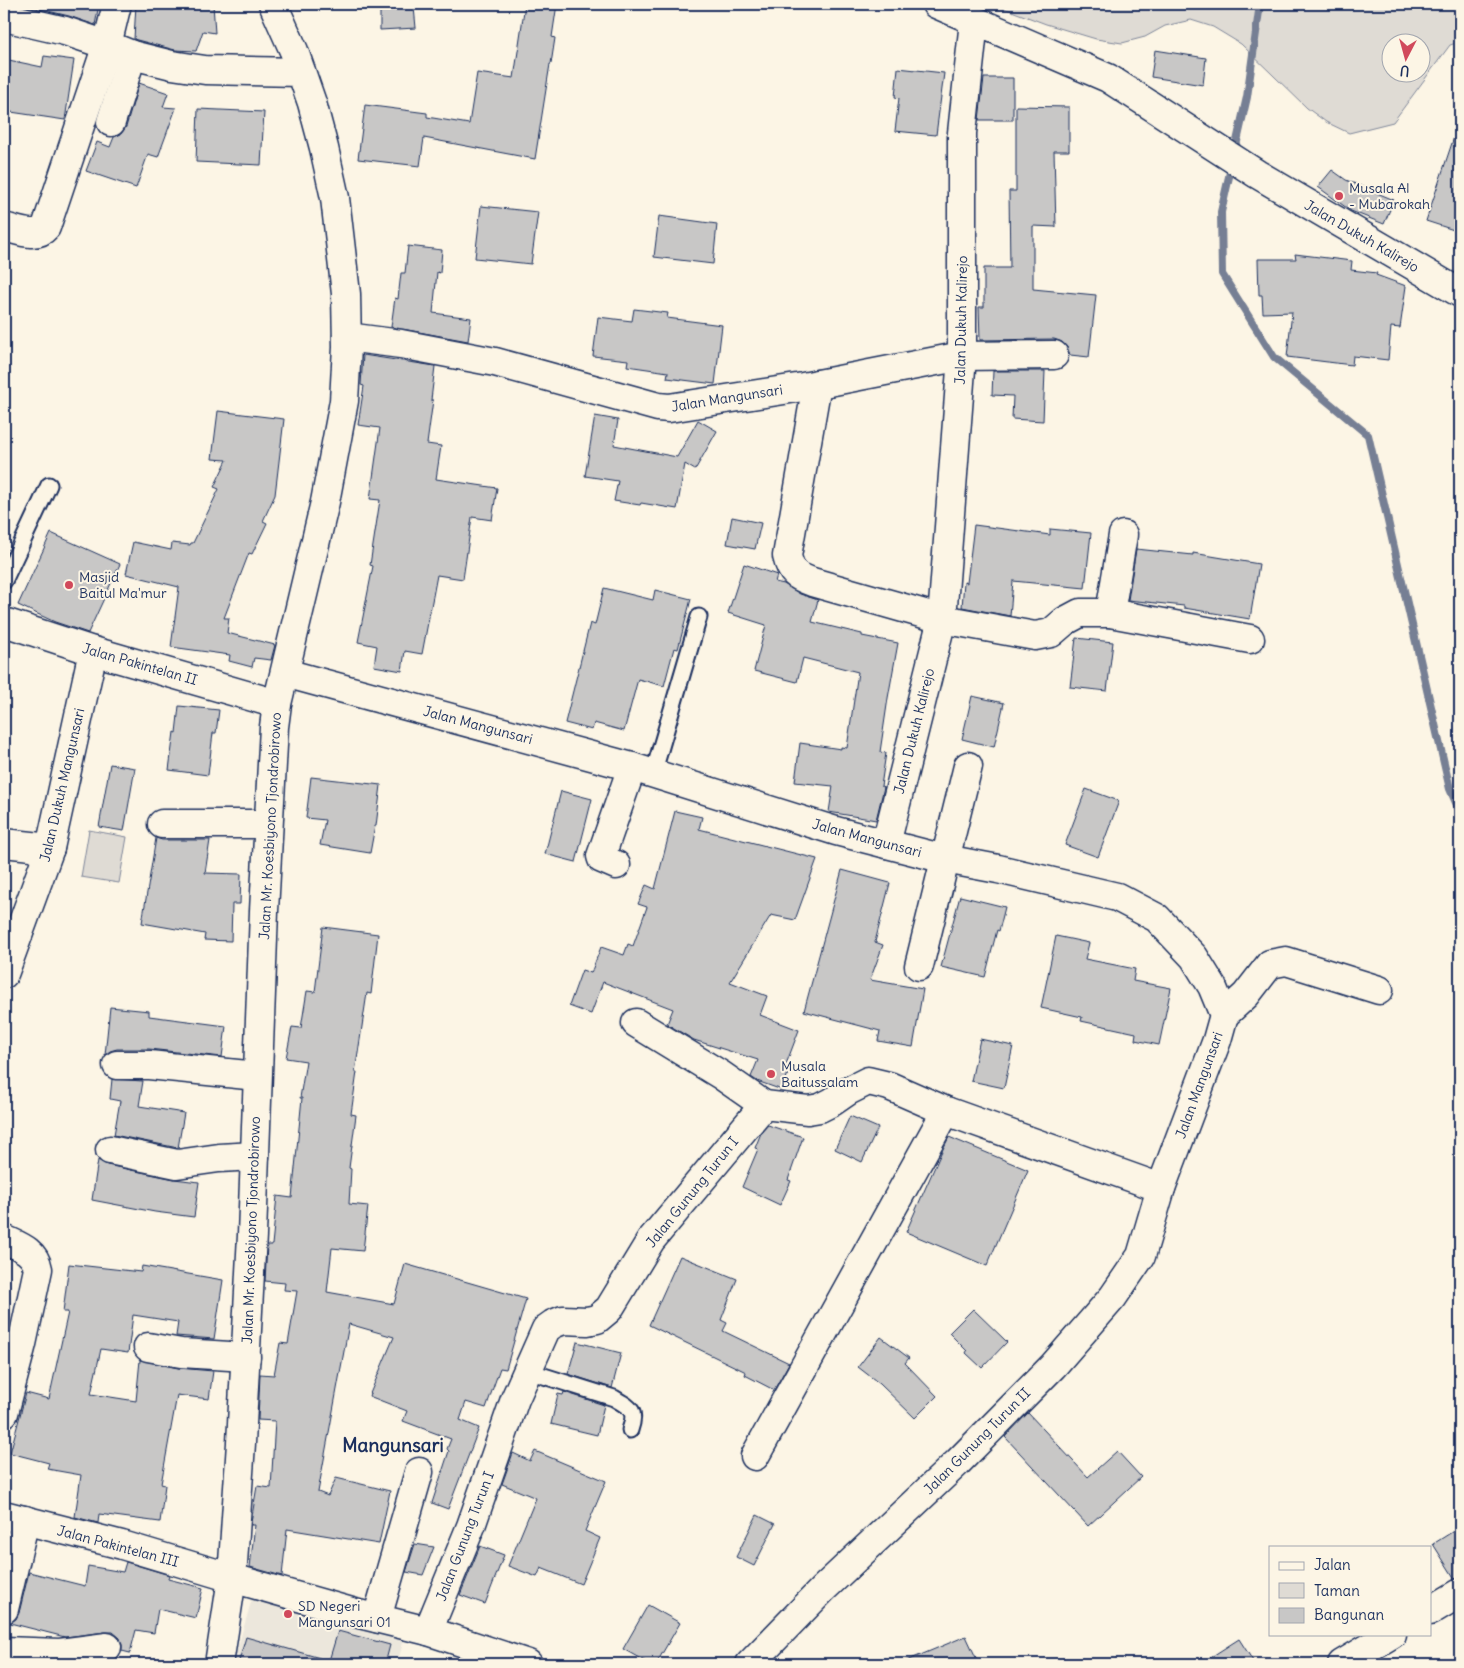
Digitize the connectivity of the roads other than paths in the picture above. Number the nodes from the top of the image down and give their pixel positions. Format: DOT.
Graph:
graph roads {
  1 [pos="117,4"];
  2 [pos="273,4"];
  3 [pos="936,4"];
  4 [pos="4,16"];
  5 [pos="974,21"];
  6 [pos="120,50"];
  7 [pos="301,72"];
  8 [pos="111,122"];
  9 [pos="4,227"];
  10 [pos="1460,292"];
  11 [pos="347,337"];
  12 [pos="1054,355"];
  13 [pos="962,356"];
  14 [pos="816,384"];
  15 [pos="49,485"];
  16 [pos="1123,535"];
  17 [pos="4,581"];
  18 [pos="1110,613"];
  19 [pos="699,617"];
  20 [pos="942,619"];
  21 [pos="4,622"];
  22 [pos="1250,638"];
  23 [pos="93,651"];
  24 [pos="285,673"];
  25 [pos="277,704"];
  26 [pos="968,766"];
  27 [pos="643,770"];
  28 [pos="162,824"];
  29 [pos="268,824"];
  30 [pos="4,843"];
  31 [pos="886,844"];
  32 [pos="50,848"];
  33 [pos="945,859"];
  34 [pos="616,865"];
  35 [pos="919,966"];
  36 [pos="4,974"];
  37 [pos="1379,990"];
  38 [pos="1224,1015"];
  39 [pos="636,1023"];
  40 [pos="117,1064"];
  41 [pos="257,1076"];
  42 [pos="764,1105"];
  43 [pos="946,1111"];
  44 [pos="110,1150"];
  45 [pos="255,1156"];
  46 [pos="1161,1188"];
  47 [pos="4,1239"];
  48 [pos="148,1347"];
  49 [pos="246,1357"];
  50 [pos="528,1371"];
  51 [pos="4,1412"];
  52 [pos="630,1430"];
  53 [pos="755,1456"];
  54 [pos="419,1472"];
  55 [pos="14,1518"];
  56 [pos="232,1578"];
  57 [pos="1460,1593"];
  58 [pos="4,1609"];
  59 [pos="1432,1610"];
  60 [pos="377,1618"];
  61 [pos="428,1631"];
  62 [pos="1389,1636"];
  63 [pos="107,1647"];
  64 [pos="4,1651"];
  65 [pos="516,1662"];
  66 [pos="219,1664"];
  67 [pos="750,1664"];
  68 [pos="1342,1664"];
  1 -- 6 [label="street"];
  2 -- 7 [label="street, Jalan Mr. Koesbiyono Tjondrobirowo"];
  3 -- 5 [label="street, Jalan Dukuh Kalirejo"];
  4 -- 6 [label="street"];
  5 -- 10 [label="street, Jalan Dukuh Kalirejo"];
  5 -- 13 [label="street, Jalan Dukuh Kalirejo"];
  6 -- 7 [label="street"];
  6 -- 8 [label="street"];
  6 -- 9 [label="street"];
  7 -- 11 [label="street, Jalan Mr. Koesbiyono Tjondrobirowo"];
  11 -- 14 [label="street, Jalan Mangunsari"];
  11 -- 24 [label="street, Jalan Mr. Koesbiyono Tjondrobirowo"];
  12 -- 13 [label="street, Jalan Mangunsari"];
  13 -- 14 [label="street, Jalan Mangunsari"];
  13 -- 20 [label="street, Jalan Dukuh Kalirejo"];
  14 -- 20 [label="street"];
  15 -- 17 [label="lane"];
  16 -- 18 [label="street"];
  18 -- 20 [label="street"];
  18 -- 22 [label="street"];
  19 -- 27 [label="lane"];
  20 -- 31 [label="street, Jalan Dukuh Kalirejo"];
  21 -- 23 [label="street, Jalan Pakintelan II"];
  23 -- 25 [label="street, Jalan Pakintelan II"];
  23 -- 32 [label="street, Jalan Dukuh Mangunsari"];
  24 -- 25 [label="street, Jalan Mr. Koesbiyono Tjondrobirowo"];
  24 -- 27 [label="street, Jalan Mangunsari"];
  25 -- 29 [label="street, Jalan Mr. Koesbiyono Tjondrobirowo"];
  26 -- 33 [label="street"];
  27 -- 31 [label="street, Jalan Mangunsari"];
  27 -- 34 [label="street"];
  28 -- 29 [label="street"];
  29 -- 41 [label="street, Jalan Mr. Koesbiyono Tjondrobirowo"];
  30 -- 32 [label="street"];
  31 -- 33 [label="street, Jalan Mangunsari"];
  32 -- 36 [label="street, Jalan Dukuh Mangunsari"];
  33 -- 35 [label="street"];
  33 -- 38 [label="street, Jalan Mangunsari"];
  37 -- 38 [label="street"];
  38 -- 46 [label="street, Jalan Mangunsari"];
  39 -- 42 [label="street"];
  40 -- 41 [label="street"];
  41 -- 45 [label="street, Jalan Mr. Koesbiyono Tjondrobirowo"];
  42 -- 43 [label="street"];
  42 -- 50 [label="street, Jalan Gunung Turun I"];
  43 -- 46 [label="street"];
  43 -- 53 [label="street"];
  44 -- 45 [label="street"];
  45 -- 49 [label="street, Jalan Mr. Koesbiyono Tjondrobirowo"];
  46 -- 67 [label="street, Jalan Gunung Turun II"];
  47 -- 51 [label="street"];
  48 -- 49 [label="street"];
  49 -- 56 [label="street, Jalan Mr. Koesbiyono Tjondrobirowo"];
  50 -- 52 [label="lane"];
  50 -- 61 [label="street, Jalan Gunung Turun I"];
  54 -- 60 [label="street"];
  55 -- 56 [label="street, Jalan Pakintelan III"];
  55 -- 58 [label="street"];
  56 -- 60 [label="street, Jalan Pakintelan III"];
  56 -- 66 [label="street, Jalan Mr. Koesbiyono Tjondrobirowo"];
  57 -- 59 [label="street"];
  60 -- 61 [label="street, Jalan Pakintelan III"];
  61 -- 65 [label="street, Jalan Pakintelan III"];
  62 -- 68 [label="street"];
  63 -- 64 [label="street"];
}
